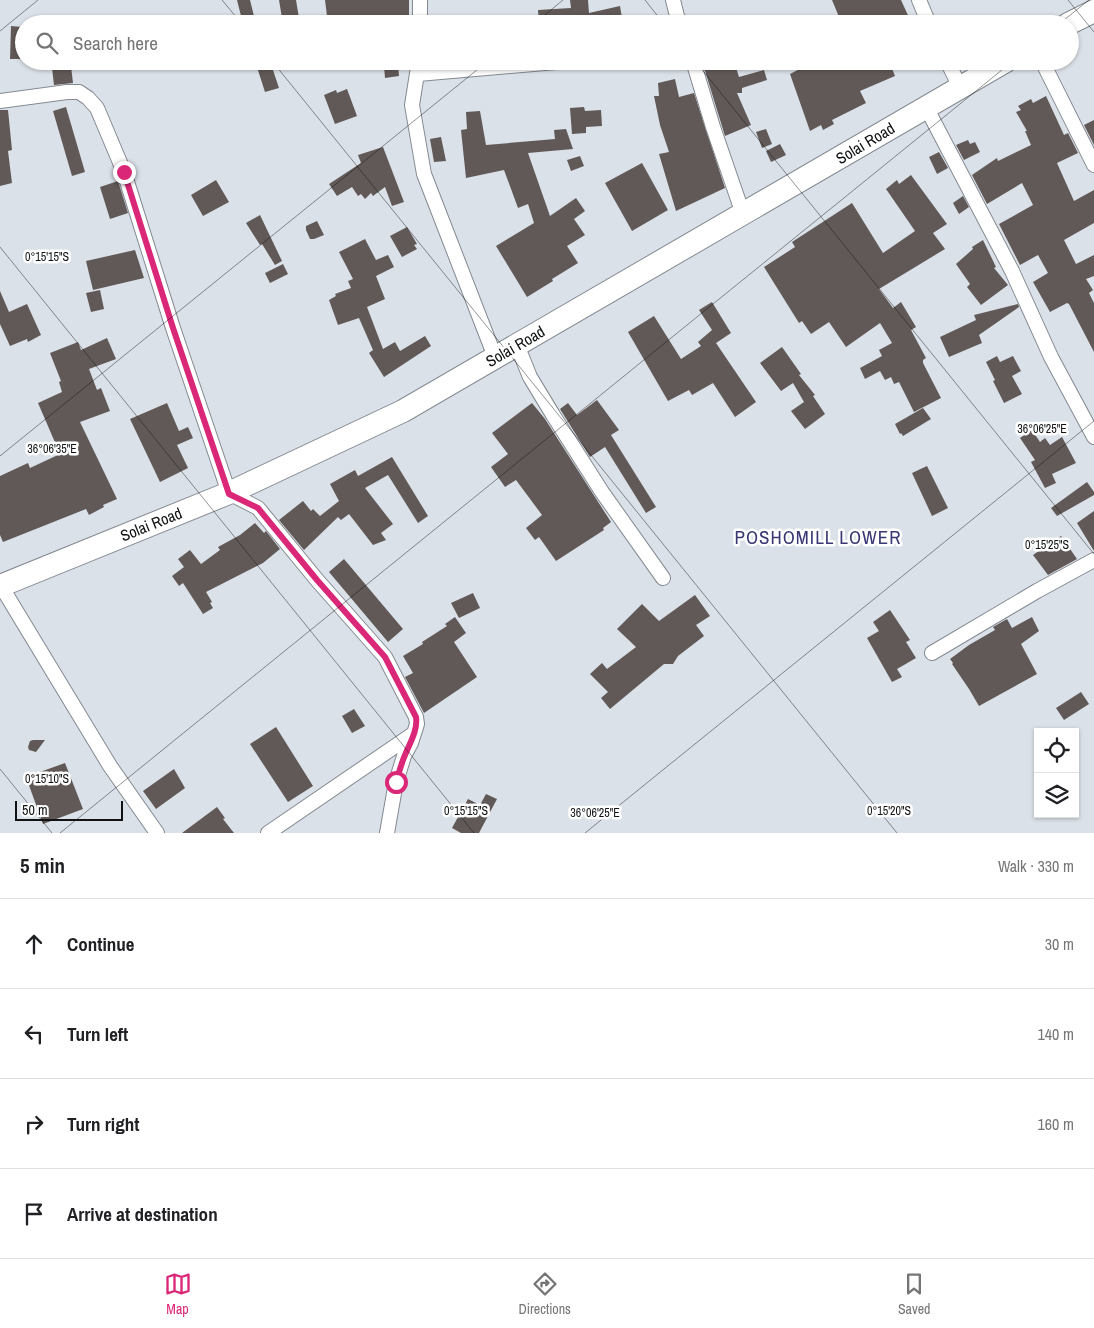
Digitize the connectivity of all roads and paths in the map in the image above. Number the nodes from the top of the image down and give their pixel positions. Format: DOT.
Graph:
graph roads {
  1 [pos="420,0"];
  2 [pos="673,0"];
  3 [pos="919,0"];
  4 [pos="1094,11"];
  5 [pos="420,15"];
  6 [pos="677,15"];
  7 [pos="925,15"];
  8 [pos="1079,18"];
  9 [pos="418,70"];
  10 [pos="696,70"];
  11 [pos="952,70"];
  12 [pos="992,70"];
  13 [pos="1046,70"];
  14 [pos="961,89"];
  15 [pos="0,101"];
  16 [pos="926,107"];
  17 [pos="1094,165"];
  18 [pos="743,214"];
  19 [pos="516,346"];
  20 [pos="495,357"];
  21 [pos="1094,437"];
  22 [pos="229,494"];
  23 [pos="1094,560"];
  24 [pos="663,578"];
  25 [pos="0,586"];
  26 [pos="932,653"];
  27 [pos="413,734"];
  28 [pos="157,833"];
  29 [pos="268,833"];
  30 [pos="387,833"];
  1 -- 5 [label="street"];
  2 -- 6 [label="street"];
  3 -- 7 [label="street"];
  4 -- 8 [label="highway"];
  9 -- 20 [label="street"];
  10 -- 18 [label="street"];
  11 -- 14 [label="street"];
  12 -- 14 [label="highway, Solai Road"];
  13 -- 17 [label="street"];
  14 -- 16 [label="highway, Solai Road"];
  15 -- 22 [label="street"];
  16 -- 18 [label="highway, Solai Road"];
  16 -- 21 [label="street"];
  18 -- 19 [label="highway, Solai Road"];
  19 -- 20 [label="highway, Solai Road"];
  19 -- 24 [label="street"];
  20 -- 22 [label="highway, Solai Road"];
  22 -- 25 [label="highway, Solai Road"];
  22 -- 27 [label="street"];
  23 -- 26 [label="street"];
  25 -- 28 [label="street"];
  27 -- 29 [label="street"];
  27 -- 30 [label="street"];
}
